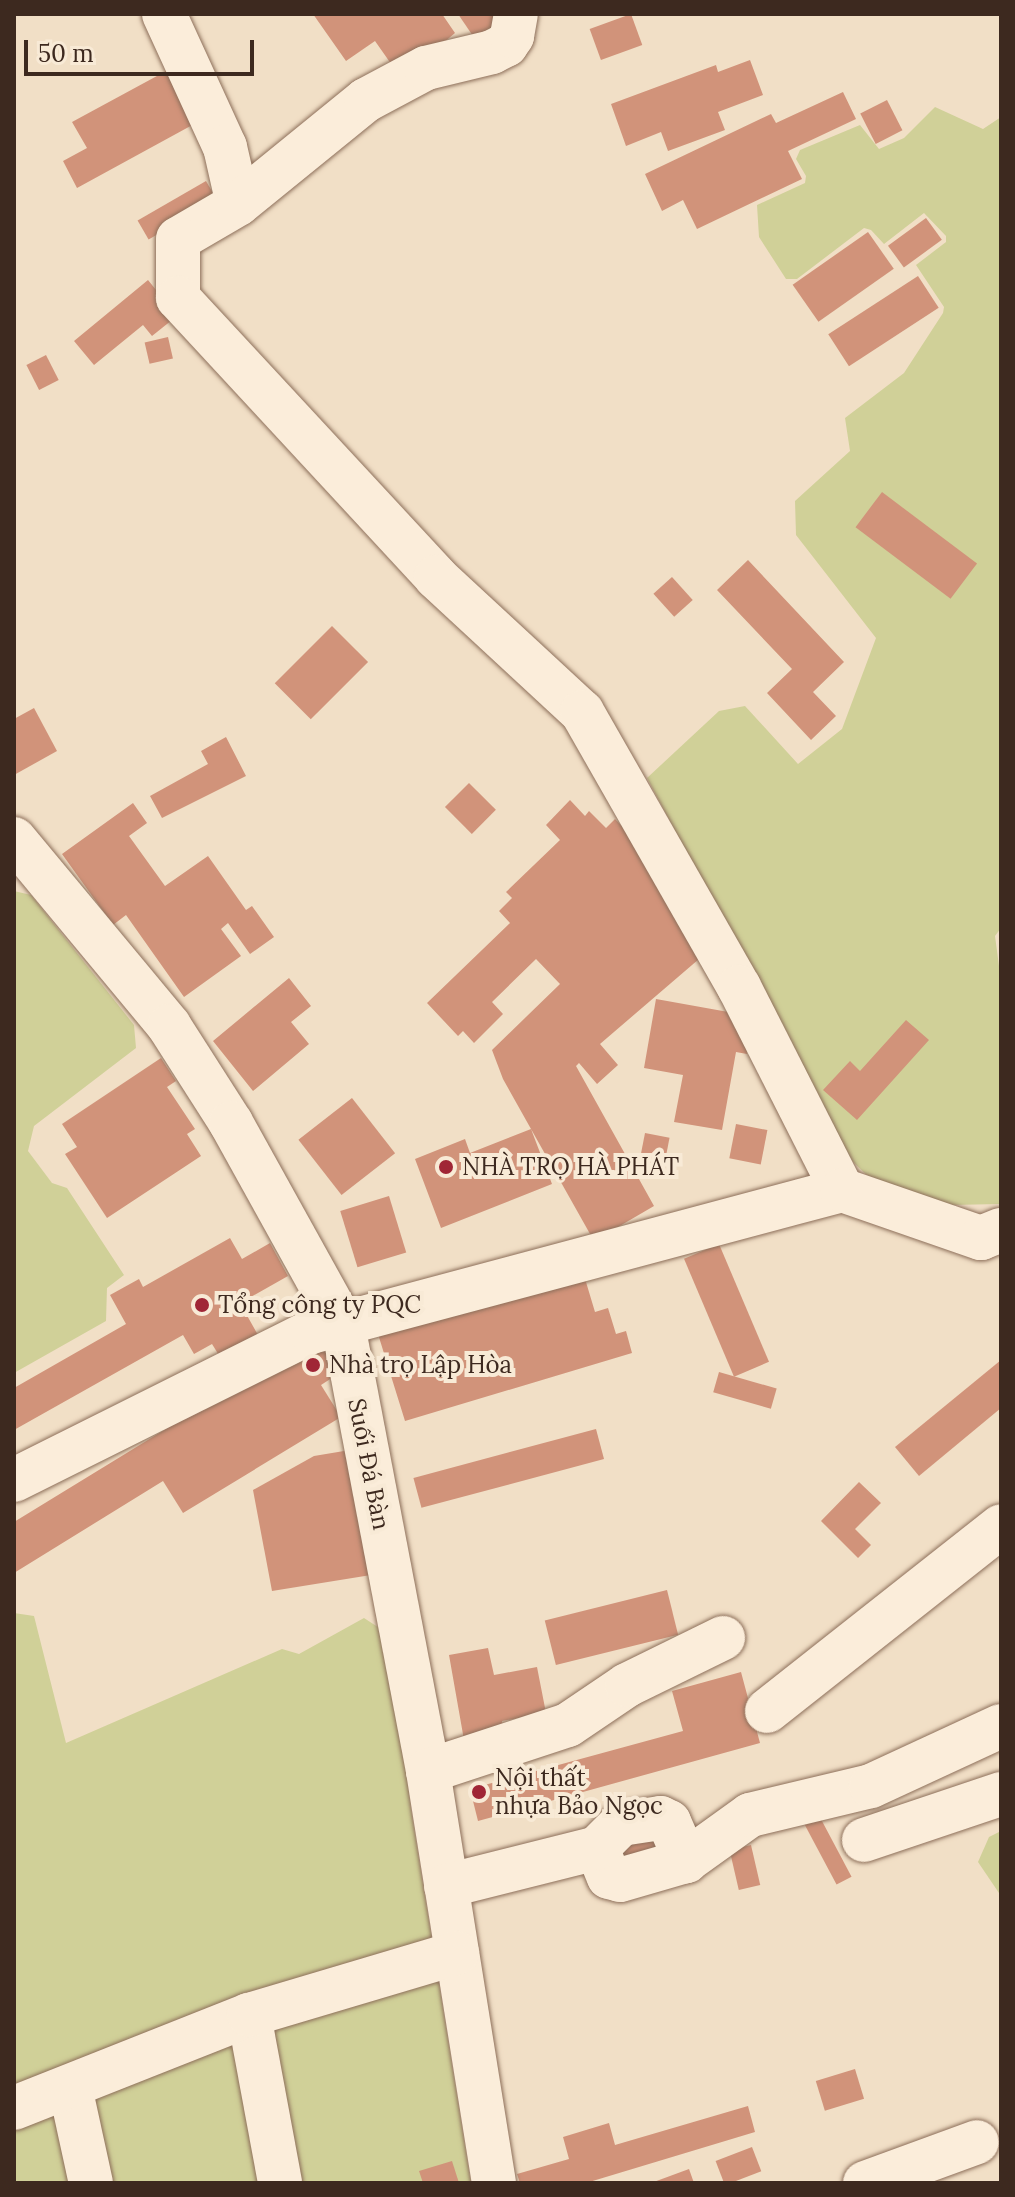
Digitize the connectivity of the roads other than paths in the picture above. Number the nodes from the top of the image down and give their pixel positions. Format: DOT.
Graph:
graph roads {
  1 [pos="164,14"];
  2 [pos="516,14"];
  3 [pos="238,204"];
  4 [pos="14,839"];
  5 [pos="842,1190"];
  6 [pos="994,1239"];
  7 [pos="343,1325"];
  8 [pos="14,1480"];
  9 [pos="1001,1526"];
  10 [pos="723,1638"];
  11 [pos="767,1711"];
  12 [pos="1001,1726"];
  13 [pos="428,1771"];
  14 [pos="1001,1794"];
  15 [pos="864,1840"];
  16 [pos="446,1886"];
  17 [pos="457,1953"];
  18 [pos="249,2015"];
  19 [pos="70,2087"];
  20 [pos="14,2108"];
  21 [pos="977,2142"];
  22 [pos="91,2183"];
  23 [pos="280,2183"];
  24 [pos="494,2183"];
  25 [pos="865,2183"];
  1 -- 3 [label="street"];
  2 -- 3 [label="street"];
  3 -- 5 [label="street"];
  4 -- 7 [label="street, Suối Đá Bàn"];
  5 -- 6 [label="street"];
  5 -- 7 [label="street"];
  7 -- 8 [label="street"];
  7 -- 13 [label="street, Suối Đá Bàn"];
  9 -- 11 [label="street"];
  10 -- 13 [label="street"];
  12 -- 16 [label="street"];
  13 -- 16 [label="street, Suối Đá Bàn"];
  14 -- 15 [label="street"];
  16 -- 17 [label="street, Suối Đá Bàn"];
  17 -- 18 [label="street"];
  17 -- 24 [label="street, Suối Đá Bàn"];
  18 -- 19 [label="street"];
  18 -- 23 [label="street"];
  19 -- 20 [label="street"];
  19 -- 22 [label="street"];
  21 -- 25 [label="street"];
}
